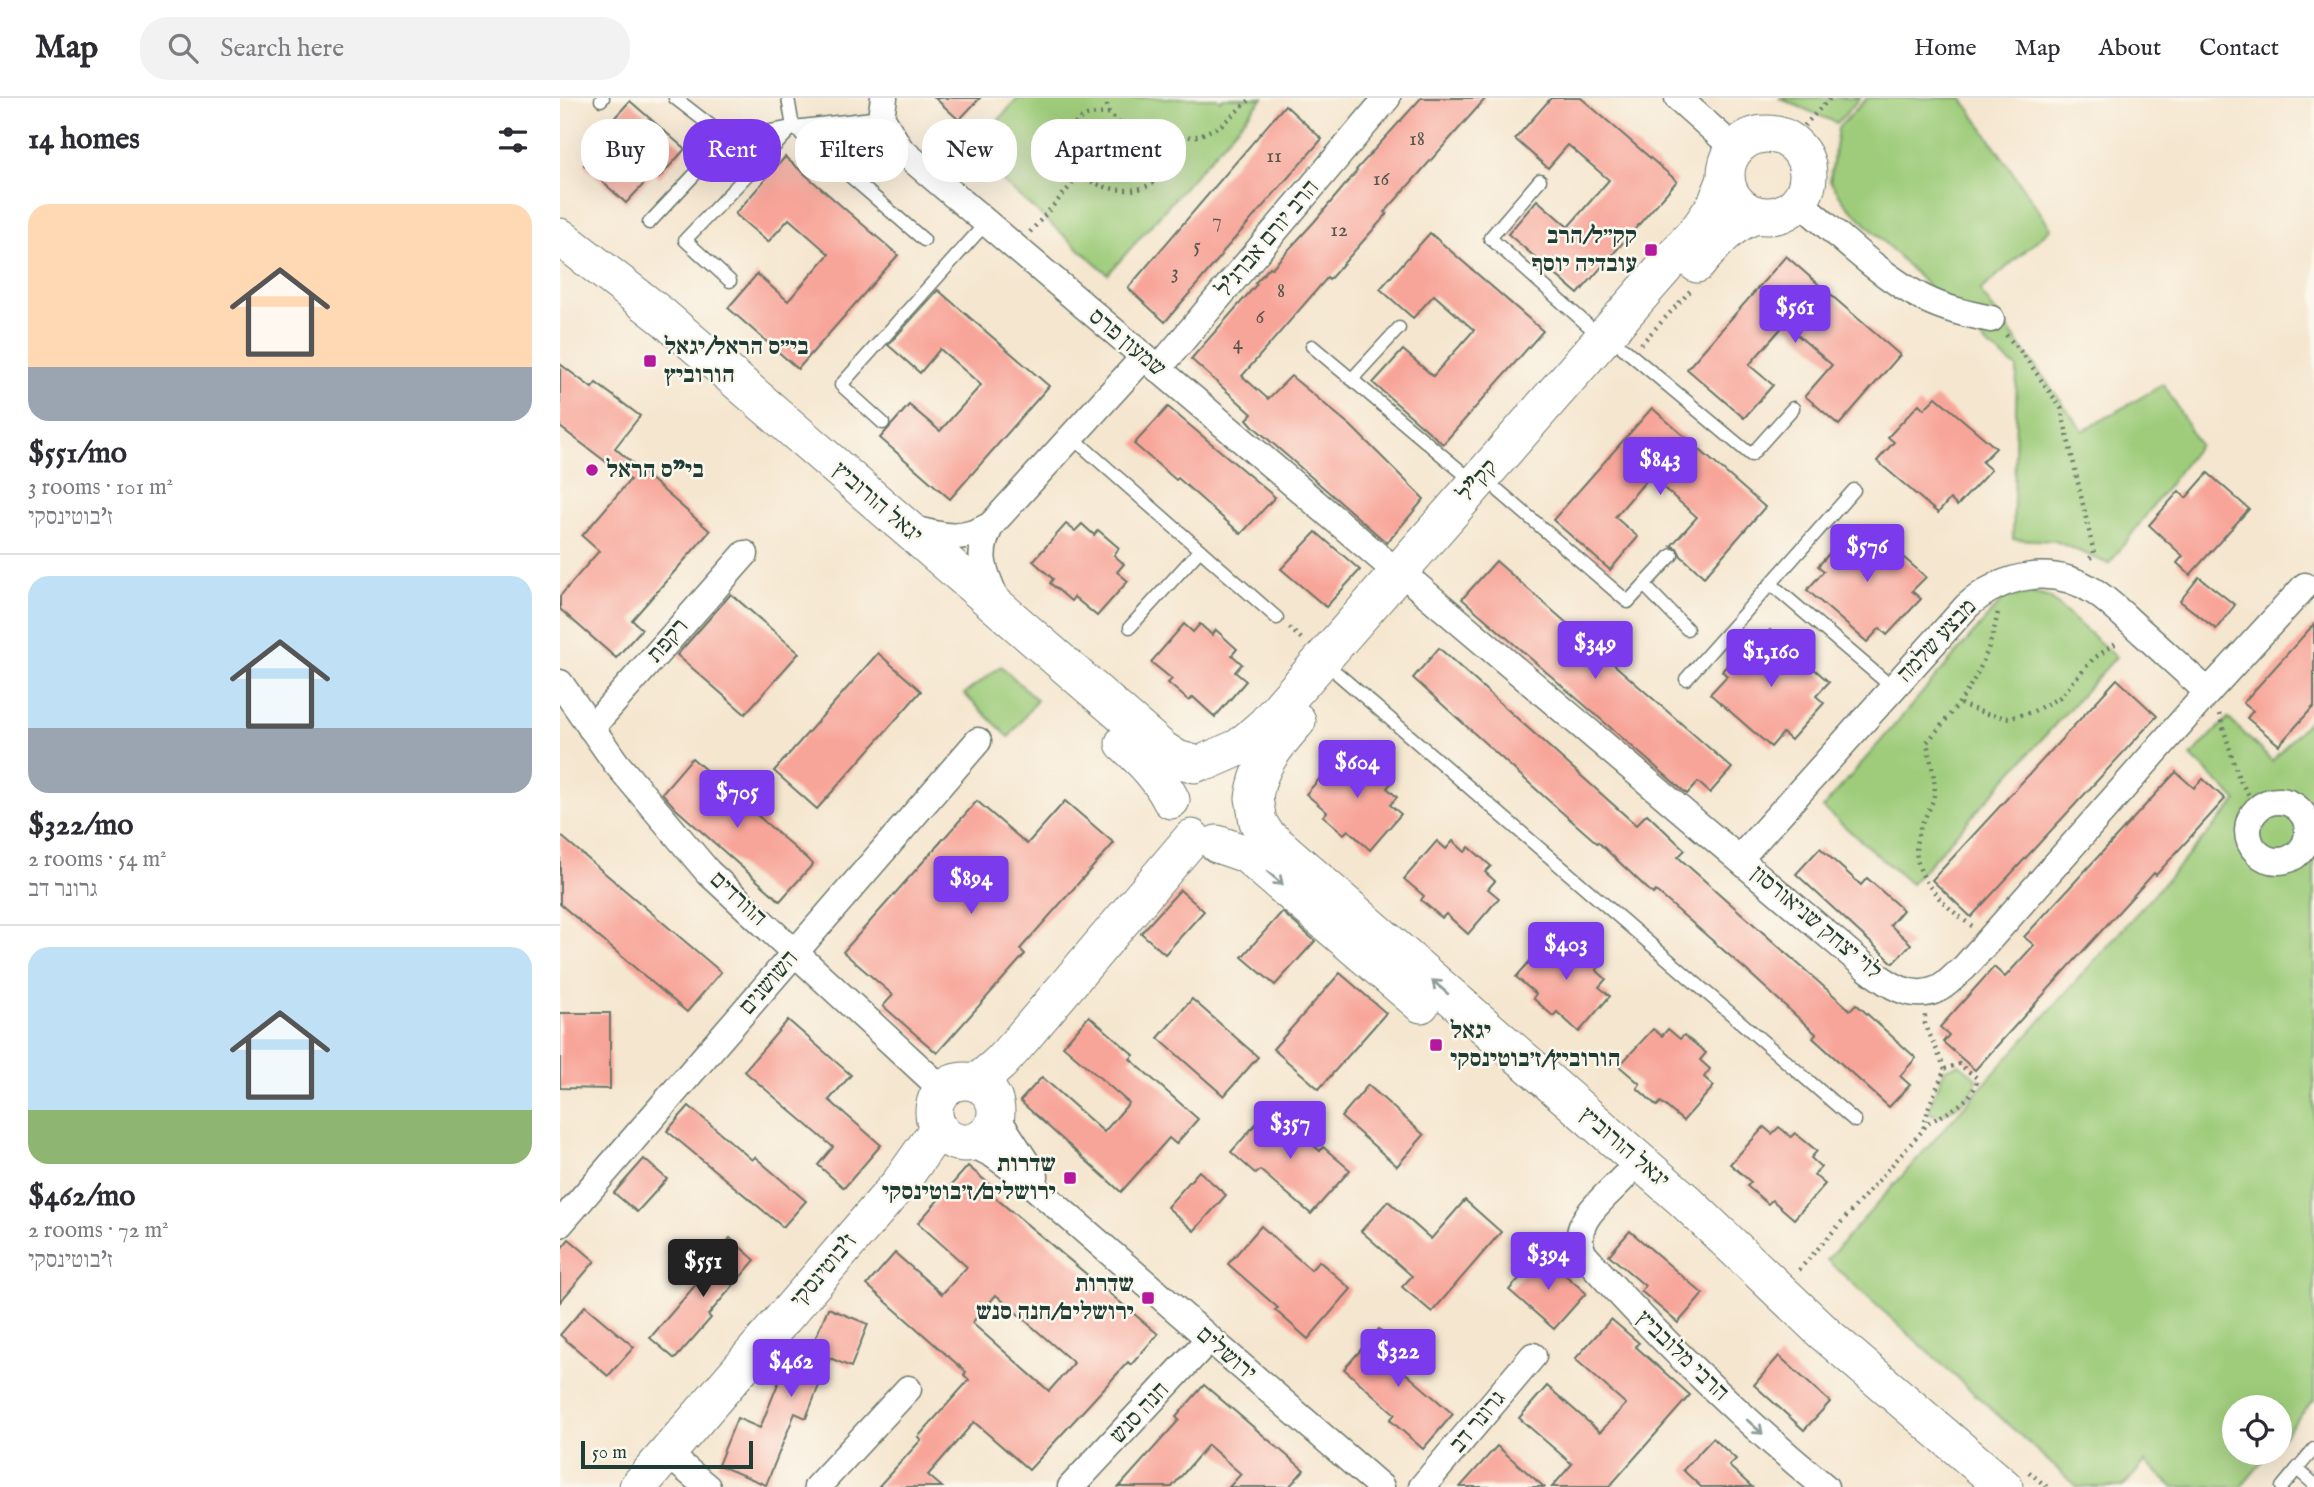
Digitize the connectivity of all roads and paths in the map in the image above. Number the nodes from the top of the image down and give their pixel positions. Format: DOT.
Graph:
graph roads {
  1 [pos="675,98"];
  2 [pos="788,98"];
  3 [pos="1105,98"];
  4 [pos="1252,98"];
  5 [pos="1678,98"];
  6 [pos="1830,98"];
  7 [pos="1377,102"];
  8 [pos="882,107"];
  9 [pos="1109,113"];
  10 [pos="702,119"];
  11 [pos="1081,119"];
  12 [pos="1115,119"];
  13 [pos="793,127"];
  14 [pos="781,129"];
  15 [pos="1186,137"];
  16 [pos="1790,141"];
  17 [pos="1731,164"];
  18 [pos="1540,180"];
  19 [pos="688,182"];
  20 [pos="1074,182"];
  21 [pos="1090,182"];
  22 [pos="1155,182"];
  23 [pos="1798,201"];
  24 [pos="1758,215"];
  25 [pos="985,222"];
  26 [pos="649,223"];
  27 [pos="560,237"];
  28 [pos="924,240"];
  29 [pos="1016,248"];
  30 [pos="560,259"];
  31 [pos="730,281"];
  32 [pos="1696,284"];
  33 [pos="1991,319"];
  34 [pos="1399,328"];
  35 [pos="1312,346"];
  36 [pos="1619,347"];
  37 [pos="1151,363"];
  38 [pos="1352,379"];
  39 [pos="1793,408"];
  40 [pos="883,423"];
  41 [pos="1072,437"];
  42 [pos="1487,487"];
  43 [pos="1854,490"];
  44 [pos="991,525"];
  45 [pos="905,527"];
  46 [pos="1200,550"];
  47 [pos="745,554"];
  48 [pos="1672,555"];
  49 [pos="1407,579"];
  50 [pos="2073,581"];
  51 [pos="1770,584"];
  52 [pos="1644,585"];
  53 [pos="2305,586"];
  54 [pos="1992,587"];
  55 [pos="1000,609"];
  56 [pos="1277,618"];
  57 [pos="1130,627"];
  58 [pos="2137,628"];
  59 [pos="1687,629"];
  60 [pos="1338,674"];
  61 [pos="1686,680"];
  62 [pos="560,682"];
  63 [pos="1894,688"];
  64 [pos="2208,692"];
  65 [pos="1960,704"];
  66 [pos="591,727"];
  67 [pos="978,741"];
  68 [pos="1202,762"];
  69 [pos="1171,800"];
  70 [pos="1254,801"];
  71 [pos="2257,809"];
  72 [pos="1204,841"];
  73 [pos="2307,857"];
  74 [pos="1740,858"];
  75 [pos="1991,939"];
  76 [pos="795,952"];
  77 [pos="1926,992"];
  78 [pos="1944,1069"];
  79 [pos="977,1097"];
  80 [pos="1855,1121"];
  81 [pos="1923,1130"];
  82 [pos="955,1137"];
  83 [pos="1623,1178"];
  84 [pos="1073,1220"];
  85 [pos="560,1224"];
  86 [pos="1792,1278"];
  87 [pos="1209,1339"];
  88 [pos="1533,1356"];
  89 [pos="908,1389"];
  90 [pos="2314,1449"];
  91 [pos="668,1454"];
  92 [pos="2297,1469"];
  93 [pos="1364,1481"];
  94 [pos="2314,1484"];
  95 [pos="638,1487"];
  96 [pos="707,1487"];
  97 [pos="817,1487"];
  98 [pos="1071,1487"];
  99 [pos="1422,1487"];
  100 [pos="1825,1487"];
  101 [pos="1983,1487"];
  102 [pos="2004,1487"];
  103 [pos="2282,1487"];
  1 -- 10 [label="lane"];
  2 -- 13 [label="lane"];
  3 -- 9 [label="path"];
  4 -- 15 [label="path"];
  5 -- 17 [label="street"];
  6 -- 16 [label="path"];
  7 -- 37 [label="street, הרב יורם אברג'ל"];
  8 -- 13 [label="lane"];
  8 -- 25 [label="street, שמעון פרס"];
  9 -- 11 [label="path"];
  9 -- 12 [label="path"];
  13 -- 14 [label="lane"];
  13 -- 28 [label="lane"];
  13 -- 31 [label="lane"];
  16 -- 17 [label="main road"];
  16 -- 23 [label="main road"];
  17 -- 24 [label="main road"];
  17 -- 36 [label="main road, קק\"ל"];
  18 -- 36 [label="lane"];
  19 -- 26 [label="lane"];
  20 -- 29 [label="path"];
  21 -- 22 [label="path"];
  23 -- 24 [label="main road"];
  23 -- 33 [label="street"];
  24 -- 36 [label="main road, קק\"ל"];
  25 -- 29 [label="street, שמעון פרס"];
  25 -- 40 [label="lane"];
  27 -- 45 [label="main road, יגאל הורוביץ"];
  29 -- 37 [label="street, שמעון פרס"];
  30 -- 69 [label="main road, יגאל הורוביץ"];
  32 -- 36 [label="path"];
  33 -- 50 [label="path"];
  34 -- 38 [label="lane"];
  35 -- 38 [label="lane"];
  36 -- 39 [label="lane"];
  36 -- 42 [label="main road, קק\"ל"];
  37 -- 41 [label="street, הרב יורם אברג'ל"];
  37 -- 49 [label="street, שמעון פרס"];
  38 -- 42 [label="lane"];
  41 -- 44 [label="street, הרב יורם אברג'ל"];
  41 -- 46 [label="lane"];
  42 -- 49 [label="main road, קק\"ל"];
  42 -- 52 [label="lane"];
  43 -- 51 [label="lane"];
  44 -- 45 [label="street"];
  44 -- 55 [label="street"];
  45 -- 55 [label="main road, יגאל הורוביץ"];
  46 -- 56 [label="lane"];
  46 -- 57 [label="lane"];
  47 -- 66 [label="street, רקפת"];
  48 -- 52 [label="lane"];
  49 -- 60 [label="main road, קק\"ל"];
  49 -- 68 [label="main road, קק\"ל"];
  49 -- 74 [label="street, לוי יצחק שניאורסון"];
  50 -- 54 [label="street, מבצע שלמה"];
  50 -- 58 [label="street, מבצע שלמה"];
  51 -- 61 [label="lane"];
  51 -- 63 [label="lane"];
  52 -- 59 [label="lane"];
  53 -- 64 [label="street"];
  54 -- 63 [label="street, מבצע שלמה"];
  54 -- 65 [label="path"];
  55 -- 68 [label="main road, יגאל הורוביץ"];
  58 -- 64 [label="street, מבצע שלמה"];
  58 -- 65 [label="path"];
  60 -- 70 [label="main road, קק\"ל"];
  60 -- 80 [label="lane"];
  62 -- 66 [label="street, הוורדים"];
  63 -- 74 [label="street, מבצע שלמה"];
  64 -- 71 [label="path"];
  64 -- 75 [label="street"];
  65 -- 75 [label="path"];
  66 -- 76 [label="street, הוורדים"];
  67 -- 76 [label="street, השושנים"];
  68 -- 69 [label="main road"];
  68 -- 70 [label="main road"];
  69 -- 72 [label="main road"];
  70 -- 72 [label="main road"];
  102 -- 70 [label="main road, יגאל הורוביץ, one-way"];
  71 -- 73 [label="street"];
  71 -- 73 [label="street"];
  72 -- 79 [label="main road"];
  72 -- 83 [label="main road, יגאל הורוביץ, one-way"];
  74 -- 77 [label="street, לוי יצחק שניאורסון"];
  75 -- 77 [label="street"];
  76 -- 79 [label="street, הוורדים"];
  76 -- 85 [label="street, השושנים"];
  77 -- 78 [label="path"];
  78 -- 81 [label="path"];
  78 -- 81 [label="path"];
  79 -- 82 [label="main road, ז'בוטינסקי"];
  79 -- 82 [label="main road"];
  79 -- 84 [label="street, ירושלים"];
  81 -- 86 [label="path"];
  82 -- 84 [label="street, ירושלים"];
  82 -- 91 [label="main road, ז'בוטינסקי"];
  83 -- 100 [label="street, הרבי מלובביץ, one-way"];
  83 -- 101 [label="main road, יגאל הורוביץ"];
  84 -- 87 [label="street, ירושלים"];
  87 -- 93 [label="street, ירושלים"];
  87 -- 98 [label="street, חנה סנש"];
  88 -- 99 [label="street, גרונר דב"];
  89 -- 97 [label="street"];
  90 -- 92 [label="lane"];
  91 -- 95 [label="main road, ז'בוטינסקי"];
  91 -- 96 [label="street"];
  92 -- 94 [label="lane"];
  92 -- 103 [label="lane"];
}
